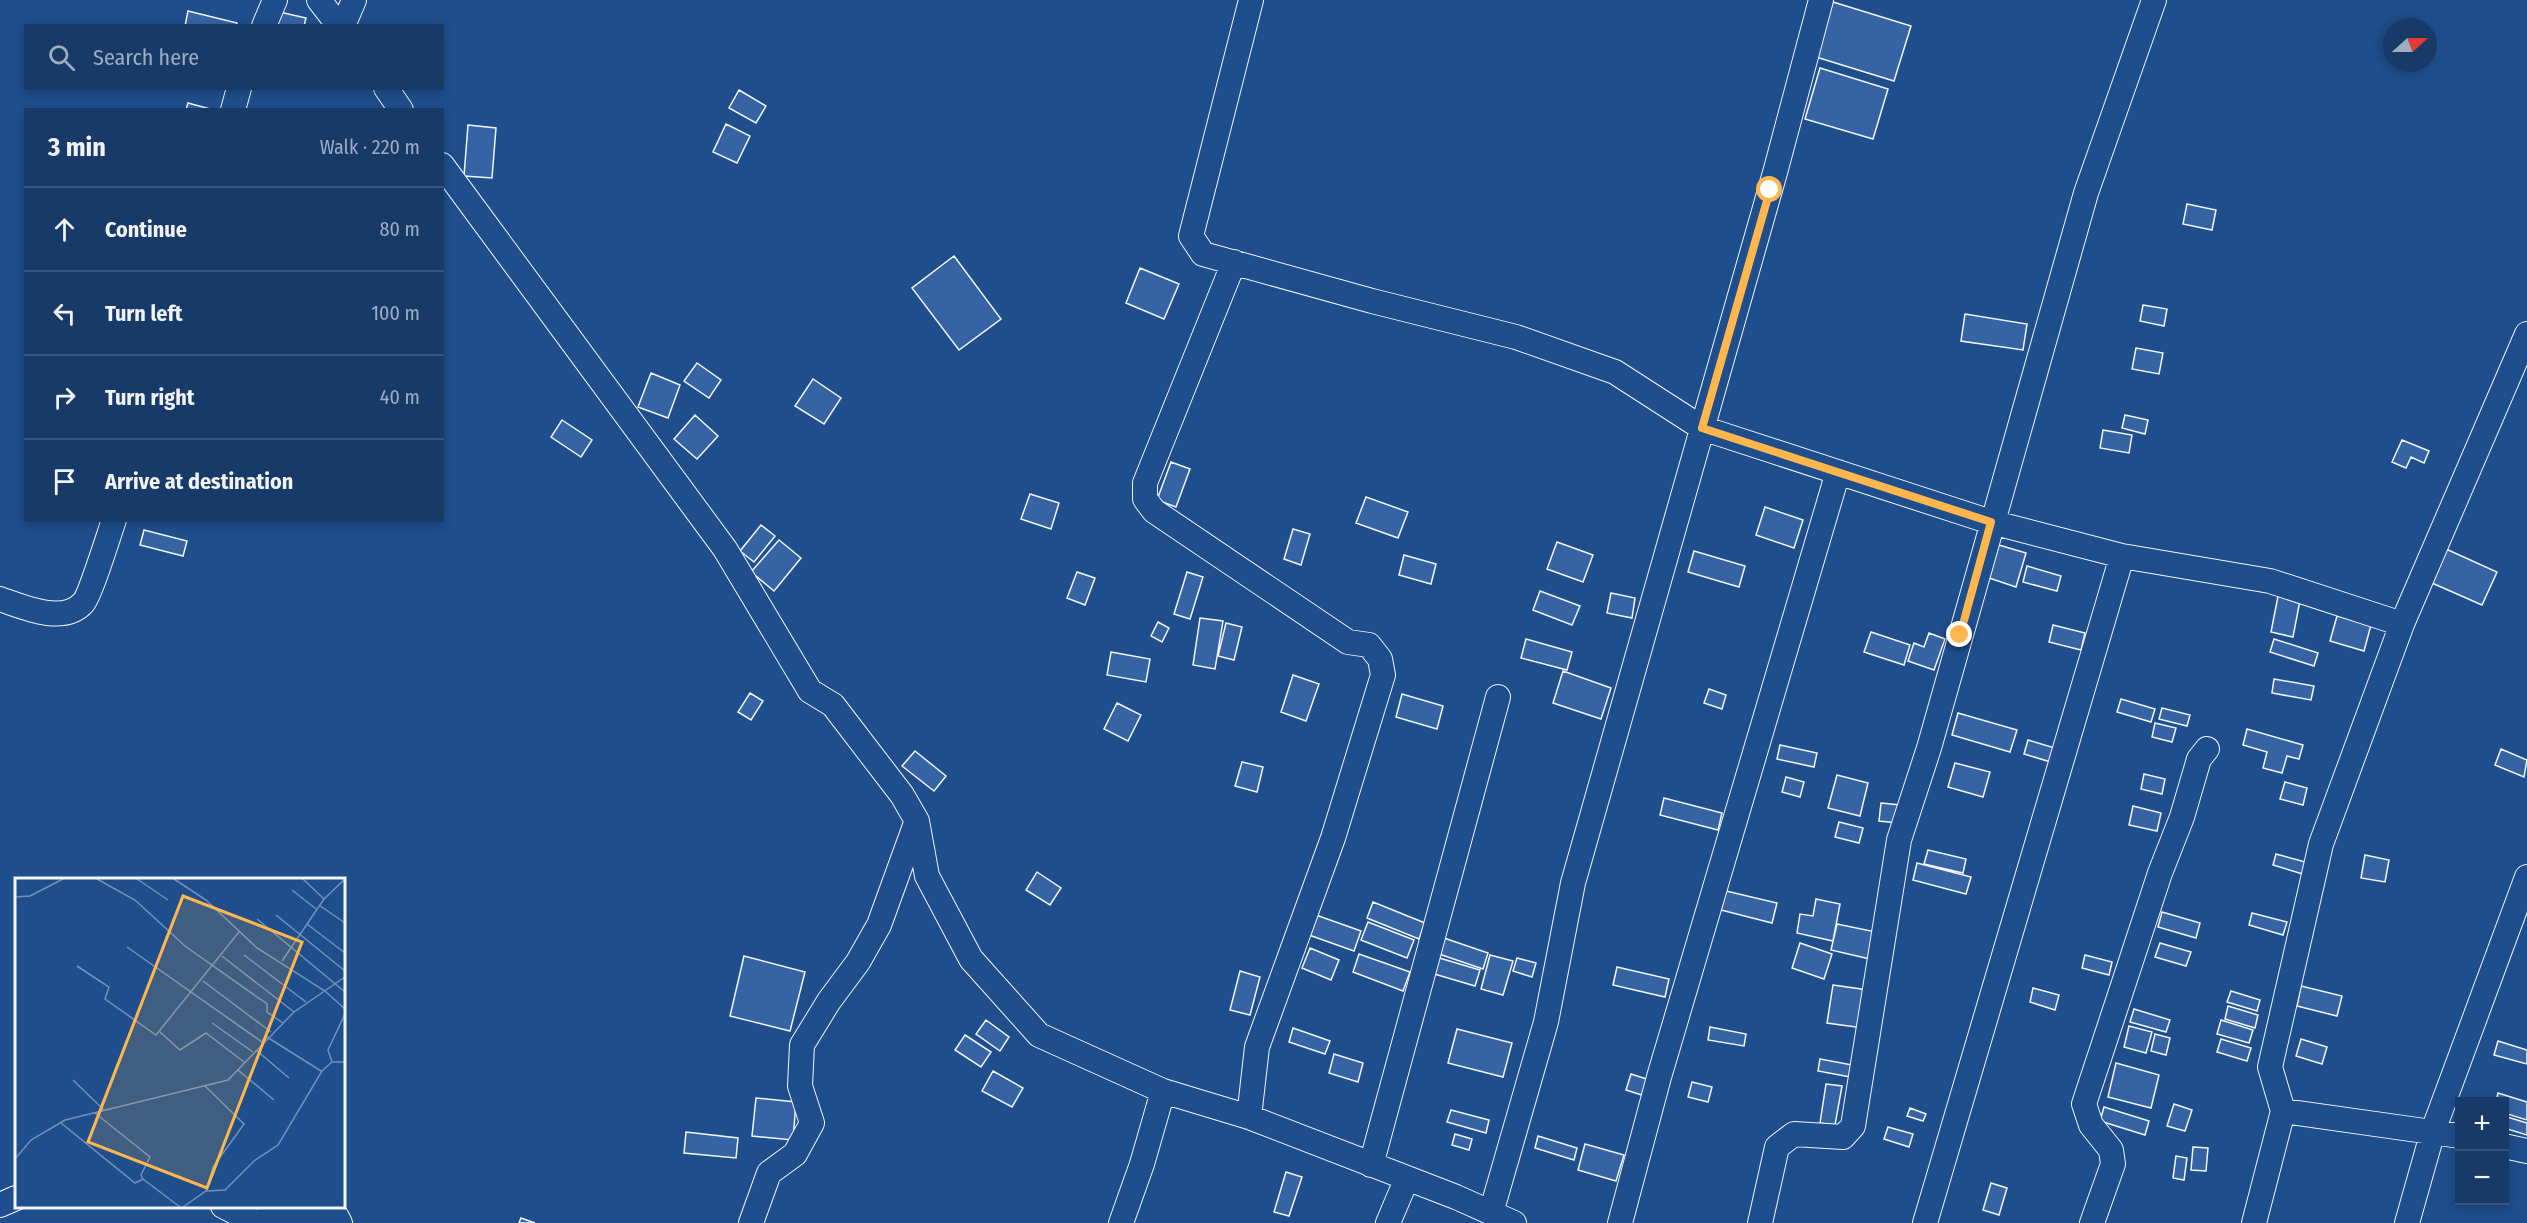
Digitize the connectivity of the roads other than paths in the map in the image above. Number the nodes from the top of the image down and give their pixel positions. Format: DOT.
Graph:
graph roads {
  1 [pos="275,0"];
  2 [pos="319,0"];
  3 [pos="354,0"];
  4 [pos="1251,0"];
  5 [pos="1821,0"];
  6 [pos="2154,0"];
  7 [pos="265,24"];
  8 [pos="339,24"];
  9 [pos="342,24"];
  10 [pos="238,90"];
  11 [pos="387,90"];
  12 [pos="234,108"];
  13 [pos="400,108"];
  14 [pos="444,168"];
  15 [pos="1234,262"];
  16 [pos="2527,334"];
  17 [pos="1702,428"];
  18 [pos="1838,472"];
  19 [pos="113,522"];
  20 [pos="1991,522"];
  21 [pos="2122,556"];
  22 [pos="0,599"];
  23 [pos="2402,624"];
  24 [pos="1498,697"];
  25 [pos="2207,749"];
  26 [pos="917,821"];
  27 [pos="2527,877"];
  28 [pos="1163,1091"];
  29 [pos="2283,1111"];
  30 [pos="1249,1117"];
  31 [pos="2433,1131"];
  32 [pos="2455,1135"];
  33 [pos="2509,1147"];
  34 [pos="2527,1151"];
  35 [pos="1371,1166"];
  36 [pos="1407,1178"];
  37 [pos="15,1198"];
  38 [pos="0,1205"];
  39 [pos="227,1208"];
  40 [pos="1491,1213"];
  41 [pos="340,1223"];
  42 [pos="751,1223"];
  43 [pos="1121,1223"];
  44 [pos="1388,1223"];
  45 [pos="1514,1223"];
  46 [pos="1620,1223"];
  47 [pos="1760,1223"];
  48 [pos="1925,1223"];
  49 [pos="2092,1223"];
  50 [pos="2254,1223"];
  51 [pos="2407,1223"];
  1 -- 7 [label="street"];
  2 -- 8 [label="street"];
  3 -- 9 [label="street"];
  4 -- 15 [label="street"];
  5 -- 17 [label="street"];
  6 -- 20 [label="street"];
  10 -- 12 [label="street"];
  11 -- 13 [label="street"];
  14 -- 26 [label="street"];
  15 -- 17 [label="street"];
  15 -- 30 [label="street"];
  16 -- 23 [label="street"];
  17 -- 18 [label="street"];
  17 -- 40 [label="street"];
  18 -- 20 [label="street"];
  18 -- 46 [label="street"];
  19 -- 22 [label="street"];
  20 -- 21 [label="street"];
  20 -- 47 [label="street"];
  21 -- 23 [label="street"];
  21 -- 48 [label="street"];
  23 -- 29 [label="street"];
  24 -- 35 [label="street"];
  25 -- 49 [label="street"];
  26 -- 28 [label="street"];
  26 -- 42 [label="street"];
  27 -- 31 [label="street"];
  28 -- 30 [label="street"];
  28 -- 43 [label="street"];
  29 -- 31 [label="street"];
  29 -- 50 [label="street"];
  30 -- 35 [label="street"];
  31 -- 32 [label="street"];
  31 -- 51 [label="street"];
  33 -- 34 [label="street"];
  35 -- 36 [label="street"];
  36 -- 40 [label="street"];
  36 -- 44 [label="street"];
  37 -- 38 [label="street"];
  39 -- 41 [label="street"];
  40 -- 45 [label="street"];
}
